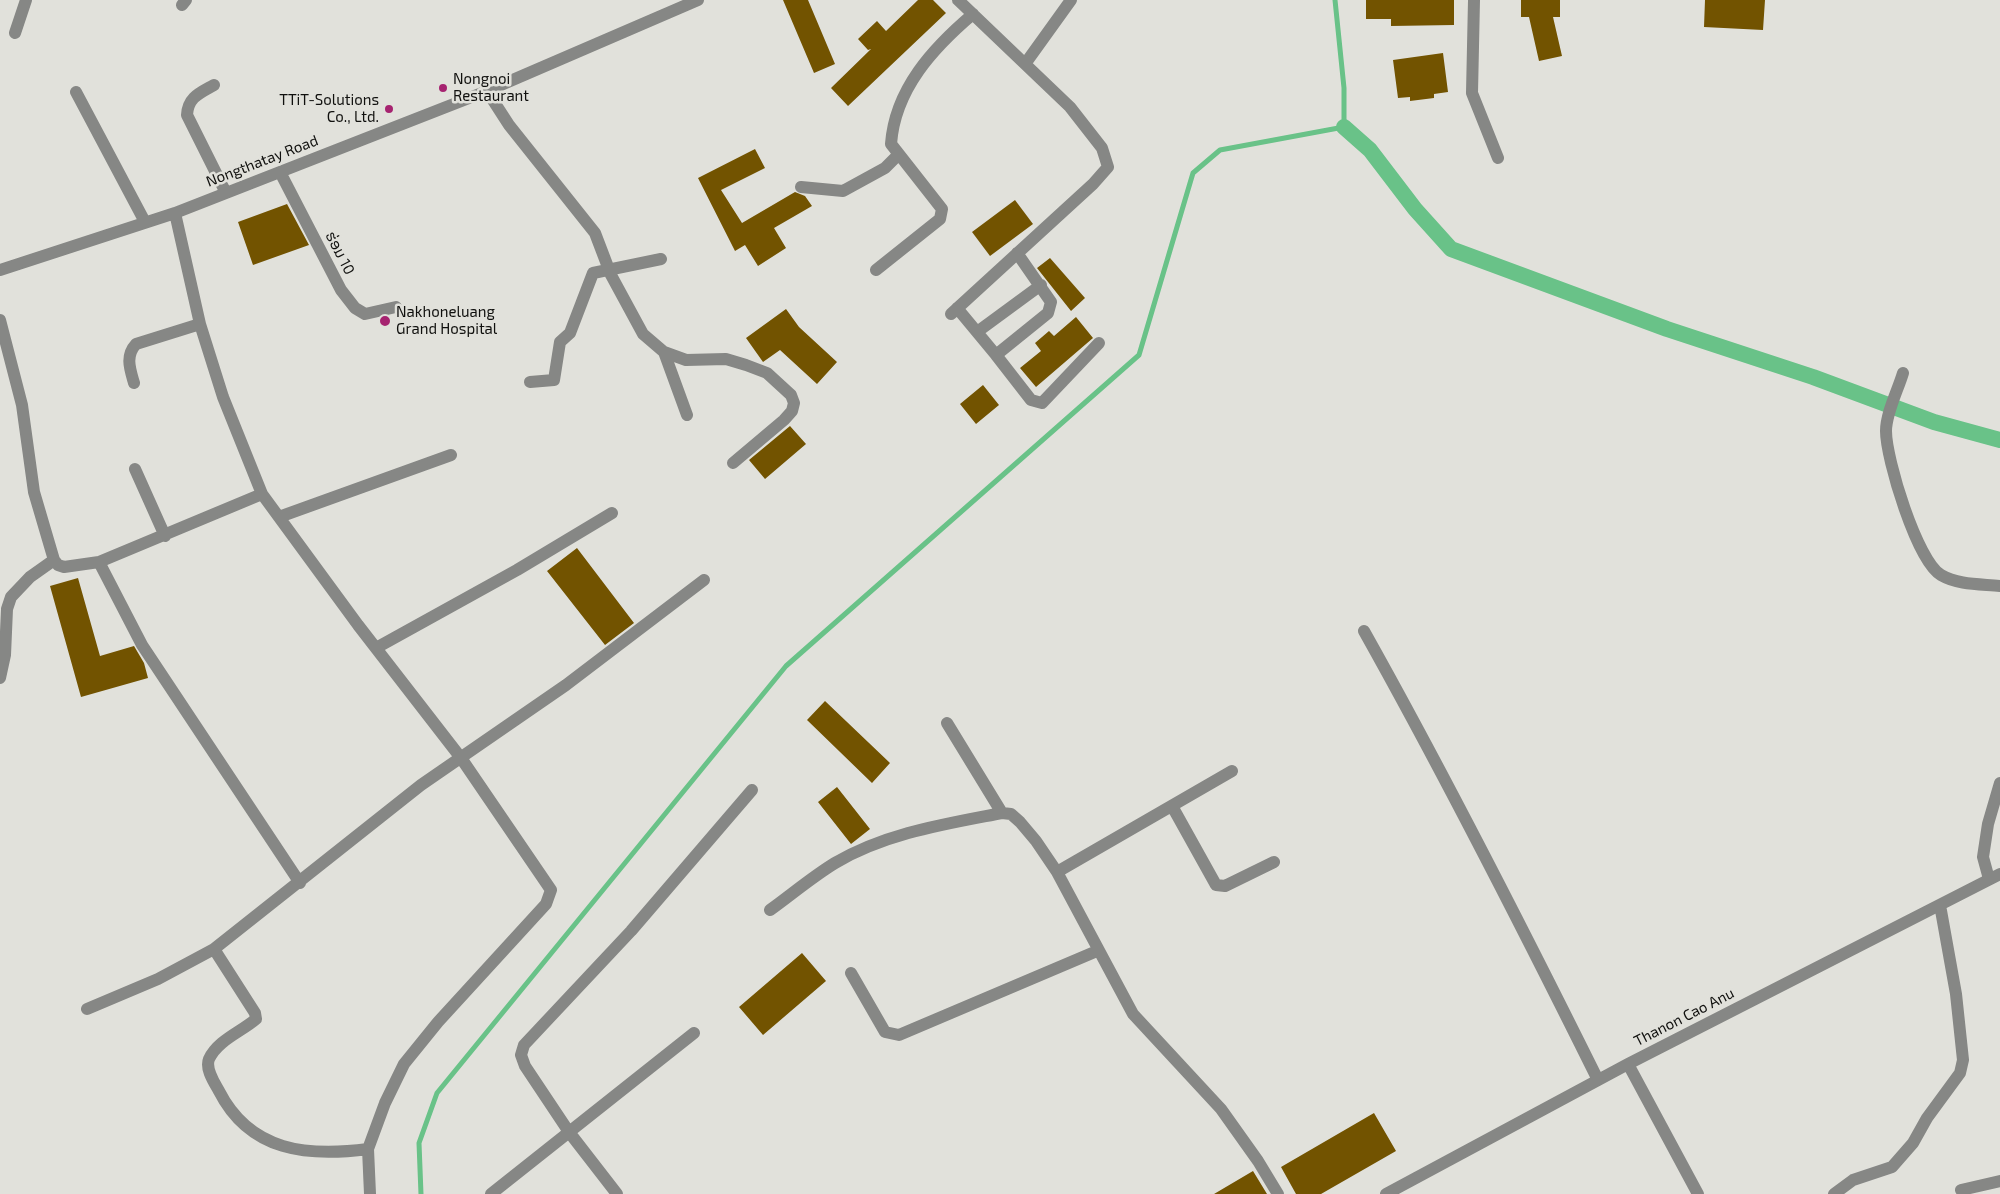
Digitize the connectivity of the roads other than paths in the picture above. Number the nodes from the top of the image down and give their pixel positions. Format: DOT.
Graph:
graph roads {
  1 [pos="26,0"];
  2 [pos="698,0"];
  3 [pos="958,0"];
  4 [pos="1071,0"];
  5 [pos="1474,0"];
  6 [pos="973,14"];
  7 [pos="15,33"];
  8 [pos="1025,64"];
  9 [pos="214,85"];
  10 [pos="487,91"];
  11 [pos="76,92"];
  12 [pos="899,154"];
  13 [pos="1498,158"];
  14 [pos="280,172"];
  15 [pos="801,187"];
  16 [pos="226,193"];
  17 [pos="175,213"];
  18 [pos="145,222"];
  19 [pos="1017,253"];
  20 [pos="661,259"];
  21 [pos="609,269"];
  22 [pos="0,270"];
  23 [pos="876,270"];
  24 [pos="1041,285"];
  25 [pos="396,307"];
  26 [pos="0,320"];
  27 [pos="200,324"];
  28 [pos="978,332"];
  29 [pos="1099,343"];
  30 [pos="664,352"];
  31 [pos="996,355"];
  32 [pos="1903,373"];
  33 [pos="530,382"];
  34 [pos="134,383"];
  35 [pos="687,415"];
  36 [pos="451,455"];
  37 [pos="733,463"];
  38 [pos="135,469"];
  39 [pos="262,494"];
  40 [pos="612,513"];
  41 [pos="279,517"];
  42 [pos="165,536"];
  43 [pos="54,560"];
  44 [pos="99,562"];
  45 [pos="704,580"];
  46 [pos="2000,586"];
  47 [pos="1364,631"];
  48 [pos="376,648"];
  49 [pos="0,678"];
  50 [pos="948,723"];
  51 [pos="461,758"];
  52 [pos="1232,771"];
  53 [pos="2000,783"];
  54 [pos="752,790"];
  55 [pos="1172,806"];
  56 [pos="1002,813"];
  57 [pos="1274,862"];
  58 [pos="1057,872"];
  59 [pos="1995,876"];
  60 [pos="300,883"];
  61 [pos="1940,905"];
  62 [pos="770,910"];
  63 [pos="214,950"];
  64 [pos="1098,951"];
  65 [pos="851,974"];
  66 [pos="87,1009"];
  67 [pos="694,1033"];
  68 [pos="1628,1064"];
  69 [pos="1598,1080"];
  70 [pos="569,1132"];
  71 [pos="368,1149"];
  72 [pos="2000,1181"];
  73 [pos="1405,1190"];
  74 [pos="1961,1190"];
  75 [pos="370,1194"];
  76 [pos="491,1194"];
  77 [pos="616,1194"];
  78 [pos="1278,1194"];
  79 [pos="1386,1194"];
  80 [pos="1698,1194"];
  81 [pos="1834,1194"];
  1 -- 7 [label="street"];
  2 -- 10 [label="street, Nongthatay Road"];
  3 -- 6 [label="street"];
  4 -- 8 [label="street"];
  5 -- 13 [label="street"];
  6 -- 8 [label="street"];
  6 -- 12 [label="street"];
  8 -- 19 [label="street"];
  9 -- 16 [label="street"];
  10 -- 14 [label="street, Nongthatay Road"];
  10 -- 21 [label="street"];
  11 -- 18 [label="street"];
  12 -- 15 [label="street"];
  12 -- 23 [label="street"];
  14 -- 16 [label="street, Nongthatay Road"];
  14 -- 25 [label="street, ຮ່ອມ 10"];
  16 -- 17 [label="street, Nongthatay Road"];
  17 -- 18 [label="street, Nongthatay Road"];
  17 -- 27 [label="street"];
  18 -- 22 [label="street, Nongthatay Road"];
  19 -- 24 [label="street"];
  19 -- 28 [label="street"];
  20 -- 21 [label="street"];
  21 -- 30 [label="street"];
  21 -- 33 [label="street"];
  24 -- 28 [label="street"];
  24 -- 31 [label="street"];
  26 -- 43 [label="street"];
  27 -- 34 [label="street"];
  27 -- 39 [label="street"];
  28 -- 31 [label="street"];
  29 -- 31 [label="street"];
  30 -- 35 [label="street"];
  30 -- 37 [label="street"];
  32 -- 46 [label="street"];
  36 -- 41 [label="street"];
  38 -- 42 [label="street"];
  39 -- 41 [label="street"];
  39 -- 42 [label="street"];
  40 -- 48 [label="street"];
  41 -- 48 [label="street"];
  42 -- 44 [label="street"];
  43 -- 44 [label="street"];
  43 -- 49 [label="street"];
  44 -- 60 [label="street"];
  45 -- 51 [label="street"];
  47 -- 69 [label="street"];
  48 -- 51 [label="street"];
  50 -- 56 [label="street"];
  51 -- 60 [label="street"];
  51 -- 71 [label="street"];
  52 -- 55 [label="street"];
  53 -- 59 [label="street"];
  54 -- 70 [label="street"];
  55 -- 57 [label="street"];
  55 -- 58 [label="street"];
  56 -- 58 [label="street"];
  56 -- 62 [label="street"];
  58 -- 64 [label="street"];
  59 -- 61 [label="street, Thanon Cao Anu"];
  60 -- 63 [label="street"];
  61 -- 68 [label="street, Thanon Cao Anu"];
  61 -- 81 [label="street"];
  63 -- 66 [label="street"];
  63 -- 71 [label="street"];
  64 -- 65 [label="street"];
  64 -- 78 [label="street"];
  67 -- 70 [label="street"];
  68 -- 69 [label="street, Thanon Cao Anu"];
  68 -- 80 [label="street"];
  69 -- 73 [label="street, Thanon Cao Anu"];
  70 -- 76 [label="street"];
  70 -- 77 [label="street"];
  71 -- 75 [label="street"];
  72 -- 74 [label="street"];
  73 -- 79 [label="street, Thanon Cao Anu"];
}
